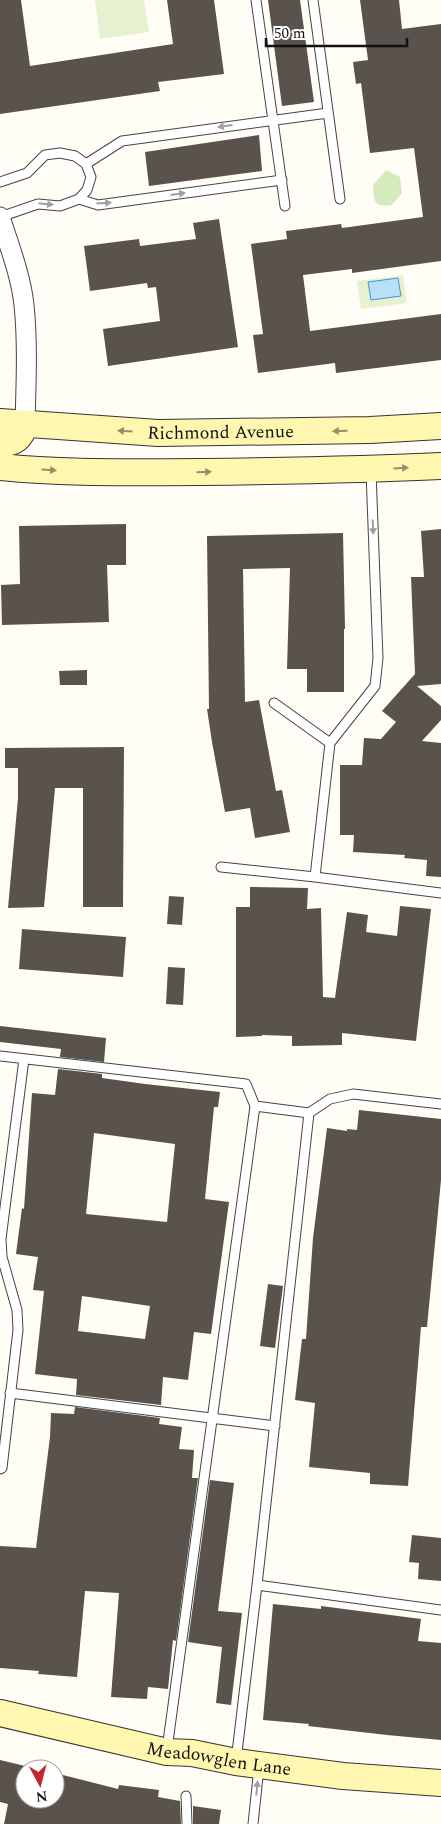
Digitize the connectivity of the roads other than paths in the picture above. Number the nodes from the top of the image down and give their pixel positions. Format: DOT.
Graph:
graph roads {
  1 [pos="256,0"];
  2 [pos="313,0"];
  3 [pos="328,113"];
  4 [pos="273,120"];
  5 [pos="86,164"];
  6 [pos="282,180"];
  7 [pos="0,182"];
  8 [pos="340,198"];
  9 [pos="78,199"];
  10 [pos="285,206"];
  11 [pos="0,217"];
  12 [pos="12,423"];
  13 [pos="441,426"];
  14 [pos="370,430"];
  15 [pos="0,444"];
  16 [pos="441,466"];
  17 [pos="0,467"];
  18 [pos="371,470"];
  19 [pos="274,703"];
  20 [pos="330,743"];
  21 [pos="220,867"];
  22 [pos="315,877"];
  23 [pos="441,893"];
  24 [pos="0,1056"];
  25 [pos="24,1059"];
  26 [pos="441,1104"];
  27 [pos="255,1106"];
  28 [pos="309,1113"];
  29 [pos="10,1393"];
  30 [pos="212,1419"];
  31 [pos="274,1426"];
  32 [pos="0,1468"];
  33 [pos="257,1585"];
  34 [pos="441,1610"];
  35 [pos="0,1713"];
  36 [pos="167,1752"];
  37 [pos="248,1763"];
  38 [pos="441,1783"];
  39 [pos="186,1796"];
  40 [pos="187,1824"];
  41 [pos="253,1824"];
  1 -- 4 [label="lane"];
  2 -- 3 [label="lane"];
  3 -- 4 [label="lane"];
  3 -- 8 [label="lane"];
  4 -- 5 [label="lane, one-way"];
  4 -- 6 [label="lane"];
  5 -- 7 [label="lane"];
  5 -- 9 [label="lane"];
  9 -- 6 [label="lane, one-way"];
  6 -- 10 [label="lane"];
  11 -- 9 [label="lane, one-way"];
  11 -- 12 [label="street"];
  14 -- 12 [label="main road, Richmond Avenue, one-way"];
  12 -- 15 [label="main road"];
  13 -- 14 [label="main road, Richmond Avenue"];
  14 -- 18 [label="main road"];
  18 -- 16 [label="main road, one-way"];
  17 -- 18 [label="main road, one-way"];
  18 -- 20 [label="lane, one-way"];
  19 -- 20 [label="lane"];
  20 -- 22 [label="lane"];
  21 -- 22 [label="lane"];
  22 -- 23 [label="lane"];
  24 -- 25 [label="lane"];
  25 -- 27 [label="lane"];
  25 -- 29 [label="lane"];
  26 -- 28 [label="lane"];
  27 -- 28 [label="lane"];
  27 -- 30 [label="lane"];
  28 -- 31 [label="lane"];
  29 -- 30 [label="lane"];
  29 -- 32 [label="lane"];
  30 -- 31 [label="lane"];
  30 -- 36 [label="lane"];
  31 -- 33 [label="lane"];
  33 -- 34 [label="lane"];
  33 -- 37 [label="lane"];
  35 -- 36 [label="main road, Meadowglen Lane"];
  36 -- 37 [label="main road, Meadowglen Lane"];
  37 -- 38 [label="main road, Meadowglen Lane"];
  41 -- 37 [label="lane, one-way"];
  39 -- 40 [label="lane"];
}
